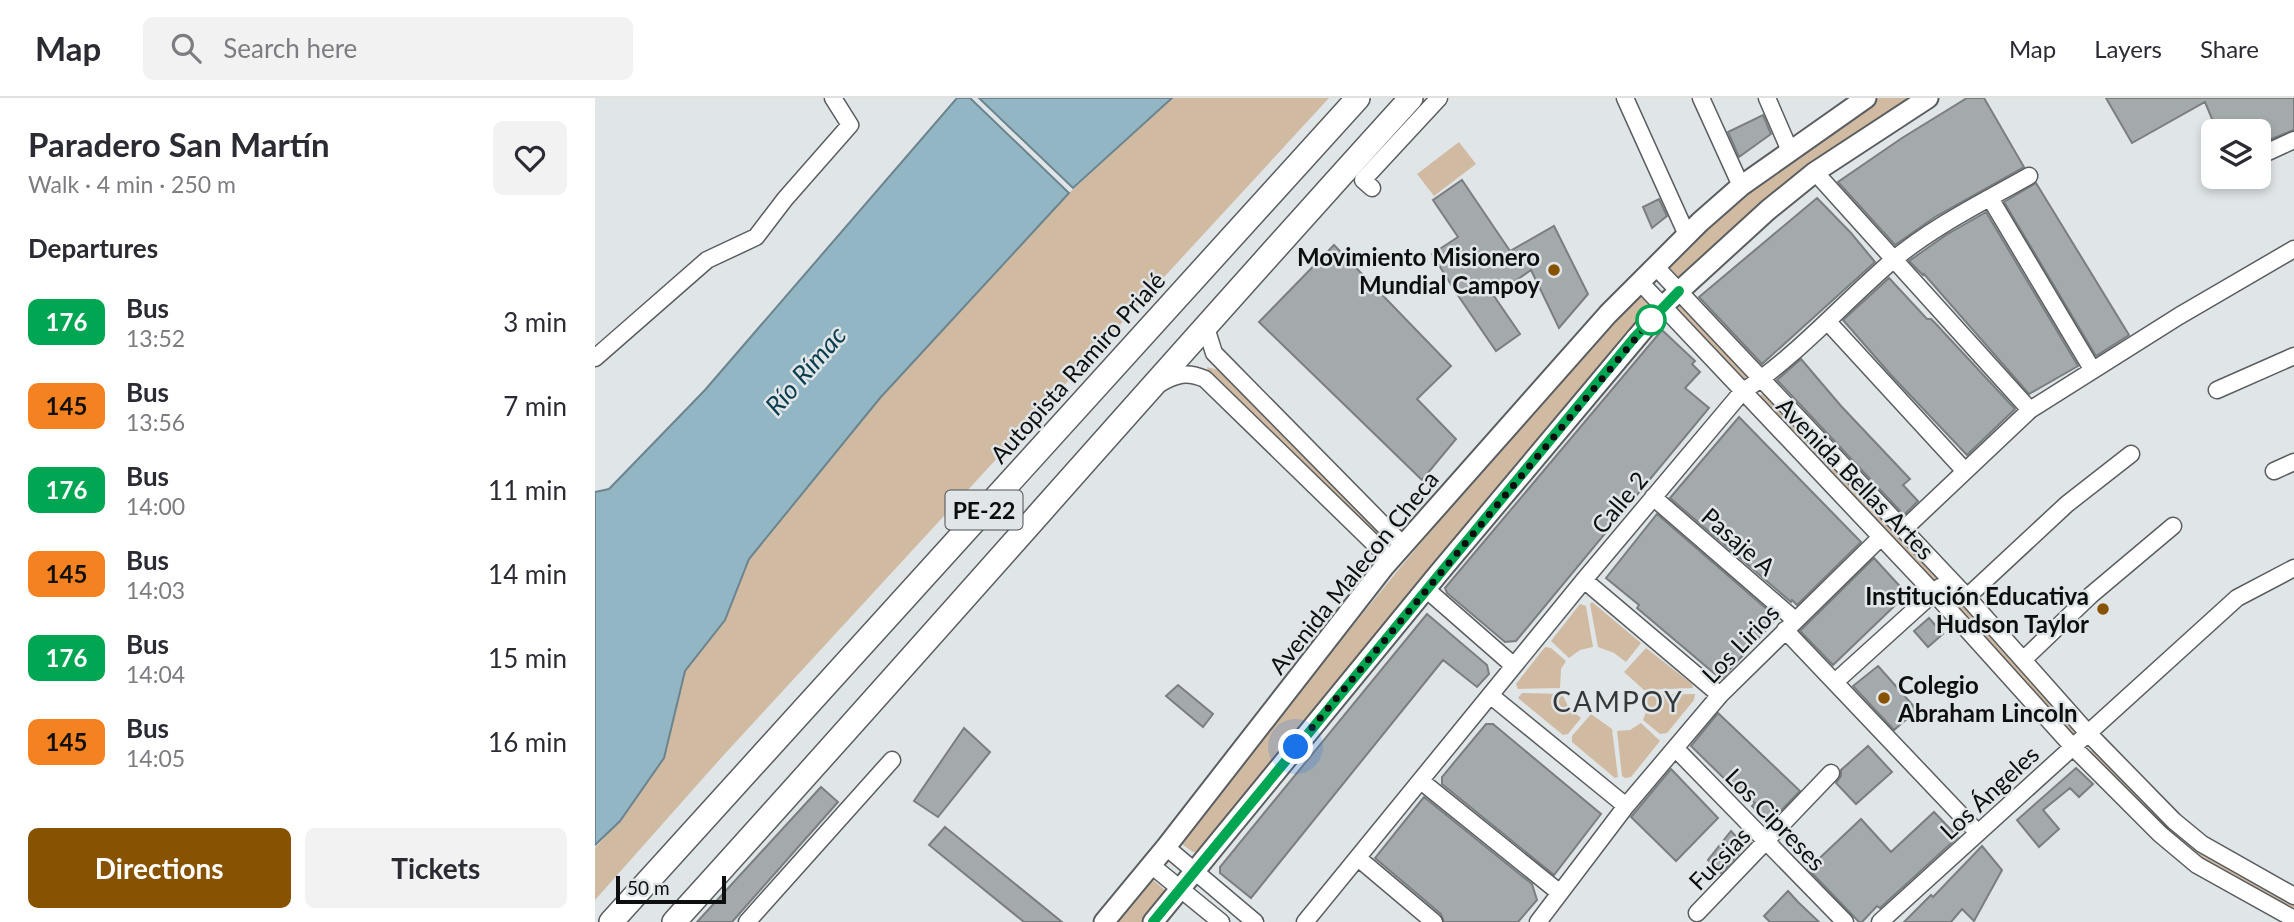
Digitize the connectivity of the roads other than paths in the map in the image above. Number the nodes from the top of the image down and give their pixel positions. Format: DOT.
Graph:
graph roads {
  1 [pos="833,98"];
  2 [pos="1358,98"];
  3 [pos="1411,98"];
  4 [pos="1439,98"];
  5 [pos="1625,98"];
  6 [pos="1701,98"];
  7 [pos="1767,98"];
  8 [pos="1928,98"];
  9 [pos="1857,100"];
  10 [pos="2294,140"];
  11 [pos="1790,151"];
  12 [pos="2271,151"];
  13 [pos="1815,172"];
  14 [pos="2029,176"];
  15 [pos="1741,186"];
  16 [pos="1372,188"];
  17 [pos="1990,198"];
  18 [pos="1688,235"];
  19 [pos="2294,249"];
  20 [pos="1893,260"];
  21 [pos="1655,266"];
  22 [pos="1640,282"];
  23 [pos="1679,291"];
  24 [pos="1664,305"];
  25 [pos="1208,321"];
  26 [pos="1828,322"];
  27 [pos="2294,356"];
  28 [pos="595,358"];
  29 [pos="2092,369"];
  30 [pos="1761,380"];
  31 [pos="1151,389"];
  32 [pos="2217,390"];
  33 [pos="1742,392"];
  34 [pos="2030,410"];
  35 [pos="2131,454"];
  36 [pos="2294,462"];
  37 [pos="1964,470"];
  38 [pos="2274,471"];
  39 [pos="1653,497"];
  40 [pos="2173,526"];
  41 [pos="1903,530"];
  42 [pos="1881,537"];
  43 [pos="1397,552"];
  44 [pos="2294,568"];
  45 [pos="1949,578"];
  46 [pos="1584,580"];
  47 [pos="1426,589"];
  48 [pos="1934,593"];
  49 [pos="1967,597"];
  50 [pos="1790,625"];
  51 [pos="2024,659"];
  52 [pos="1514,666"];
  53 [pos="1835,682"];
  54 [pos="1490,695"];
  55 [pos="1720,695"];
  56 [pos="2087,733"];
  57 [pos="2072,746"];
  58 [pos="1675,748"];
  59 [pos="892,761"];
  60 [pos="1831,773"];
  61 [pos="1421,780"];
  62 [pos="1626,806"];
  63 [pos="1978,833"];
  64 [pos="1765,842"];
  65 [pos="1165,847"];
  66 [pos="1358,858"];
  67 [pos="1151,865"];
  68 [pos="1194,871"];
  69 [pos="1181,888"];
  70 [pos="1560,893"];
  71 [pos="2294,896"];
  72 [pos="1697,913"];
  73 [pos="2294,919"];
  74 [pos="611,922"];
  75 [pos="674,922"];
  76 [pos="747,922"];
  77 [pos="1104,922"];
  78 [pos="1153,922"];
  79 [pos="1221,922"];
  80 [pos="1255,922"];
  81 [pos="1305,922"];
  82 [pos="1434,922"];
  83 [pos="1538,922"];
  84 [pos="1845,922"];
  85 [pos="1880,922"];
  1 -- 28 [label="street"];
  2 -- 74 [label="highway, Autopista Ramiro Prialé / PE-22"];
  3 -- 25 [label="highway, PE-22"];
  4 -- 16 [label="street"];
  5 -- 18 [label="street"];
  6 -- 15 [label="street"];
  7 -- 11 [label="street"];
  8 -- 13 [label="main road"];
  9 -- 11 [label="main road, Avenida Malecon Checa"];
  10 -- 12 [label="street"];
  11 -- 15 [label="main road, Avenida Malecon Checa"];
  13 -- 20 [label="street"];
  13 -- 23 [label="main road"];
  14 -- 17 [label="street, Calle 2"];
  15 -- 18 [label="main road, Avenida Malecon Checa"];
  17 -- 20 [label="street, Calle 2"];
  17 -- 29 [label="street"];
  18 -- 21 [label="main road, Avenida Malecon Checa"];
  19 -- 29 [label="street"];
  20 -- 26 [label="street, Calle 2"];
  20 -- 34 [label="street"];
  21 -- 22 [label="main road, Avenida Malecon Checa"];
  21 -- 23 [label="street, Avenida Bellas Artes"];
  22 -- 24 [label="street, Avenida Bellas Artes"];
  22 -- 43 [label="main road, Avenida Malecon Checa"];
  23 -- 24 [label="main road"];
  23 -- 30 [label="street, Avenida Bellas Artes"];
  24 -- 33 [label="street, Avenida Bellas Artes"];
  24 -- 47 [label="main road"];
  25 -- 31 [label="highway, PE-22"];
  25 -- 43 [label="street"];
  26 -- 30 [label="street, Calle 2"];
  26 -- 37 [label="street"];
  27 -- 32 [label="street"];
  29 -- 34 [label="street"];
  30 -- 33 [label="street, Calle 2"];
  30 -- 41 [label="street, Avenida Bellas Artes"];
  31 -- 43 [label="street"];
  31 -- 75 [label="highway, PE-22"];
  33 -- 39 [label="street, Calle 2"];
  33 -- 42 [label="street, Avenida Bellas Artes"];
  34 -- 37 [label="street"];
  35 -- 49 [label="street"];
  36 -- 38 [label="street"];
  37 -- 41 [label="street"];
  39 -- 46 [label="street, Calle 2"];
  39 -- 50 [label="street, Pasaje A"];
  40 -- 51 [label="street"];
  41 -- 45 [label="street, Avenida Bellas Artes"];
  42 -- 48 [label="street, Avenida Bellas Artes"];
  42 -- 50 [label="street, Los Lirios"];
  43 -- 65 [label="main road, Avenida Malecon Checa"];
  44 -- 56 [label="street, Los Ángeles"];
  45 -- 48 [label="street"];
  45 -- 49 [label="street, Avenida Bellas Artes"];
  46 -- 52 [label="street, Calle 2"];
  46 -- 55 [label="street"];
  47 -- 52 [label="street"];
  47 -- 68 [label="main road"];
  48 -- 53 [label="street"];
  48 -- 57 [label="street, Avenida Bellas Artes"];
  49 -- 51 [label="street, Avenida Bellas Artes"];
  50 -- 53 [label="street, Pasaje A"];
  50 -- 55 [label="street, Los Lirios"];
  51 -- 56 [label="street, Avenida Bellas Artes"];
  52 -- 54 [label="street, Calle 2"];
  53 -- 63 [label="street, Pasaje A"];
  54 -- 61 [label="street, Calle 2"];
  54 -- 62 [label="street"];
  55 -- 58 [label="street, Los Lirios"];
  56 -- 57 [label="street, Los Ángeles"];
  56 -- 71 [label="street, Avenida Bellas Artes"];
  57 -- 63 [label="street, Los Ángeles"];
  57 -- 73 [label="street, Avenida Bellas Artes"];
  58 -- 62 [label="street, Los Lirios"];
  58 -- 64 [label="street, Los Cipreses"];
  59 -- 76 [label="street"];
  60 -- 64 [label="street, Fucsias"];
  61 -- 66 [label="street, Calle 2"];
  61 -- 70 [label="street"];
  62 -- 70 [label="street, Los Lirios"];
  63 -- 85 [label="street, Los Ángeles"];
  64 -- 72 [label="street, Fucsias"];
  64 -- 84 [label="street, Los Cipreses"];
  65 -- 67 [label="main road, Avenida Malecon Checa"];
  65 -- 68 [label="street"];
  66 -- 81 [label="street, Calle 2"];
  66 -- 82 [label="street"];
  67 -- 69 [label="street"];
  67 -- 77 [label="main road, Avenida Malecon Checa"];
  68 -- 69 [label="main road"];
  68 -- 80 [label="street"];
  69 -- 78 [label="main road"];
  69 -- 79 [label="street"];
  70 -- 83 [label="street, Los Lirios"];
}
